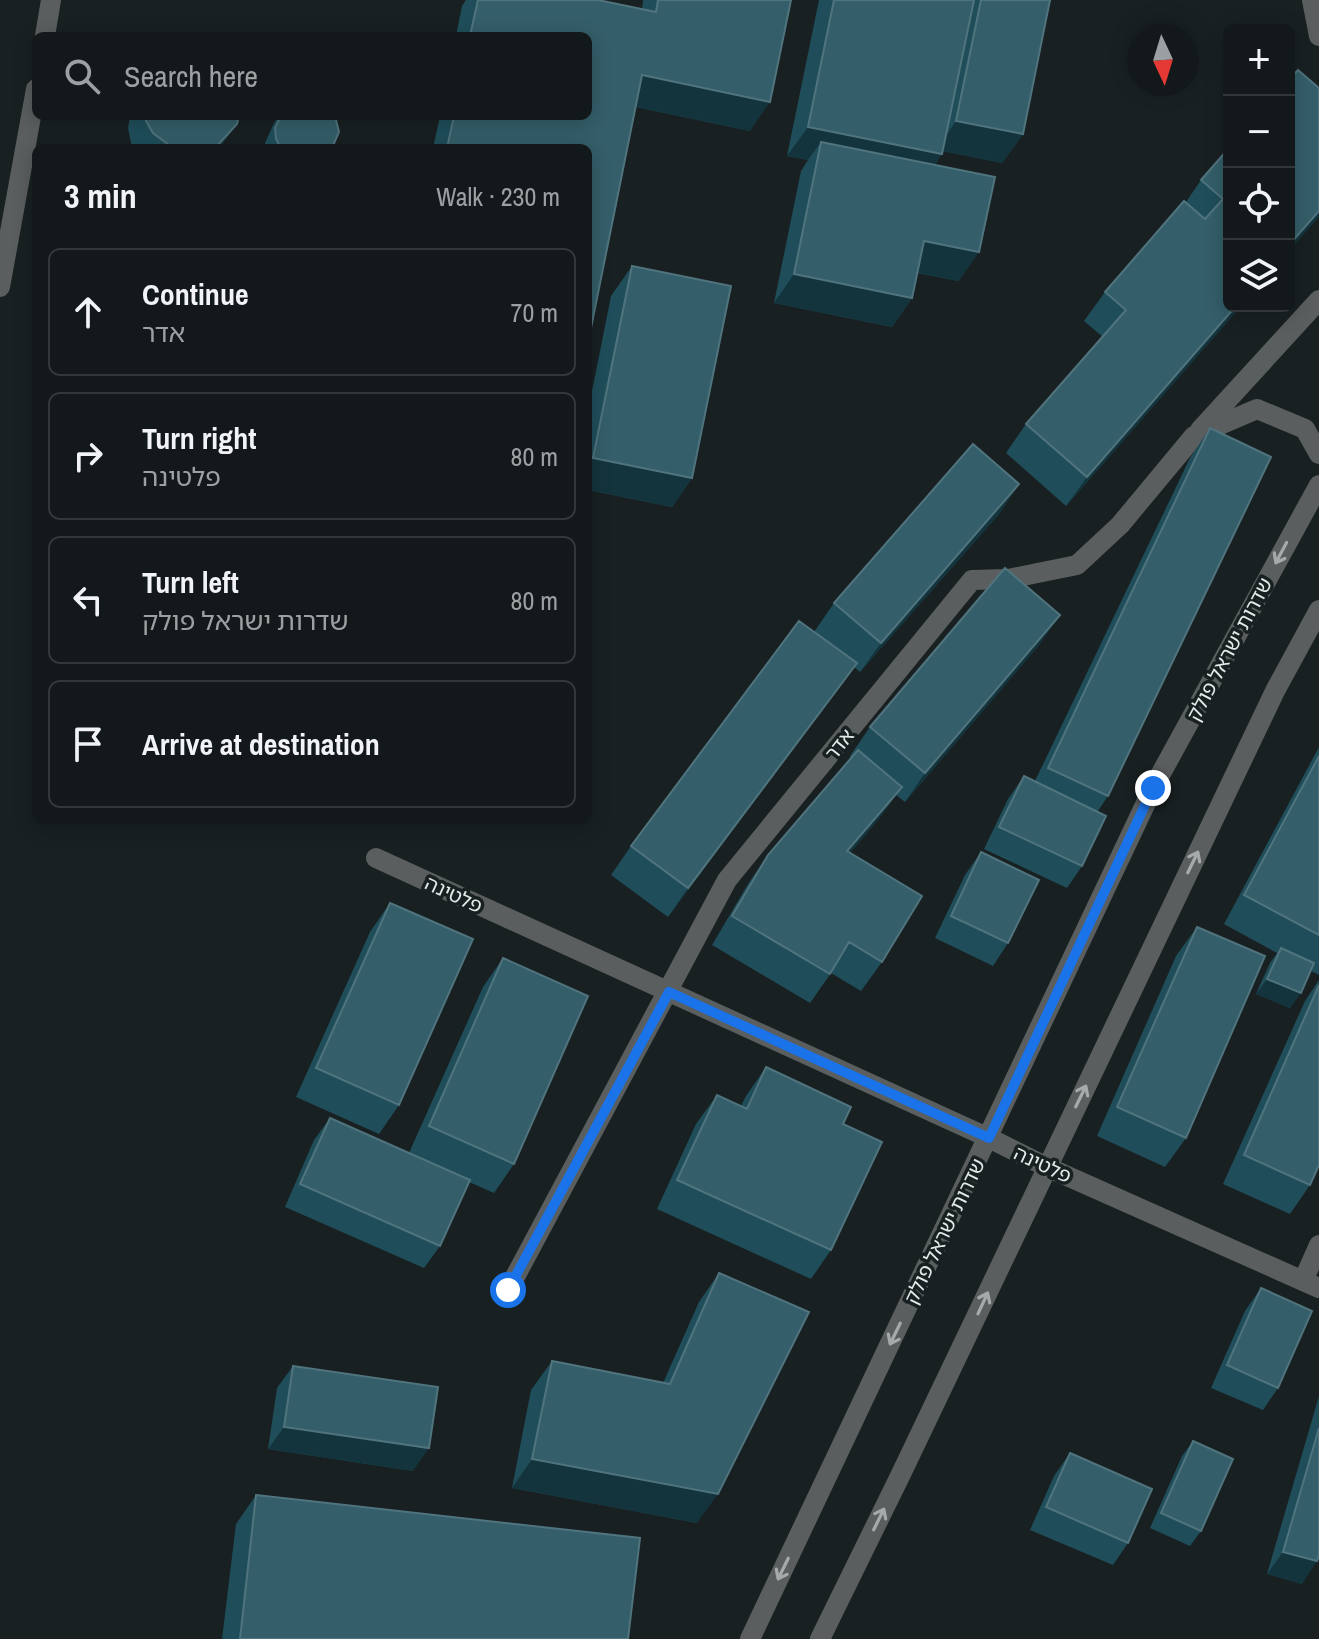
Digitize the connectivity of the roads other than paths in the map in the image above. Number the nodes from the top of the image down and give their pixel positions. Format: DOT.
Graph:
graph roads {
  1 [pos="51,0"];
  2 [pos="1312,0"];
  3 [pos="46,32"];
  4 [pos="1319,36"];
  5 [pos="32,111"];
  6 [pos="0,287"];
  7 [pos="1319,300"];
  8 [pos="1194,436"];
  9 [pos="1319,454"];
  10 [pos="1319,485"];
  11 [pos="1319,610"];
  12 [pos="376,858"];
  13 [pos="669,992"];
  14 [pos="989,1138"];
  15 [pos="1047,1167"];
  16 [pos="1319,1245"];
  17 [pos="1311,1285"];
  18 [pos="508,1290"];
  19 [pos="750,1639"];
  20 [pos="820,1639"];
  1 -- 3 [label="street"];
  2 -- 4 [label="street"];
  5 -- 6 [label="street"];
  7 -- 8 [label="street"];
  8 -- 9 [label="street, אדר"];
  8 -- 13 [label="street, אדר"];
  10 -- 14 [label="street, שדרות ישראל פולק, one-way"];
  15 -- 11 [label="street, one-way"];
  12 -- 13 [label="street, פלטינה"];
  13 -- 14 [label="street, פלטינה"];
  13 -- 18 [label="street, אדר"];
  14 -- 15 [label="street, פלטינה"];
  14 -- 19 [label="street, שדרות ישראל פולק, one-way"];
  15 -- 17 [label="street, פלטינה"];
  20 -- 15 [label="street, one-way"];
  16 -- 17 [label="street"];
}
